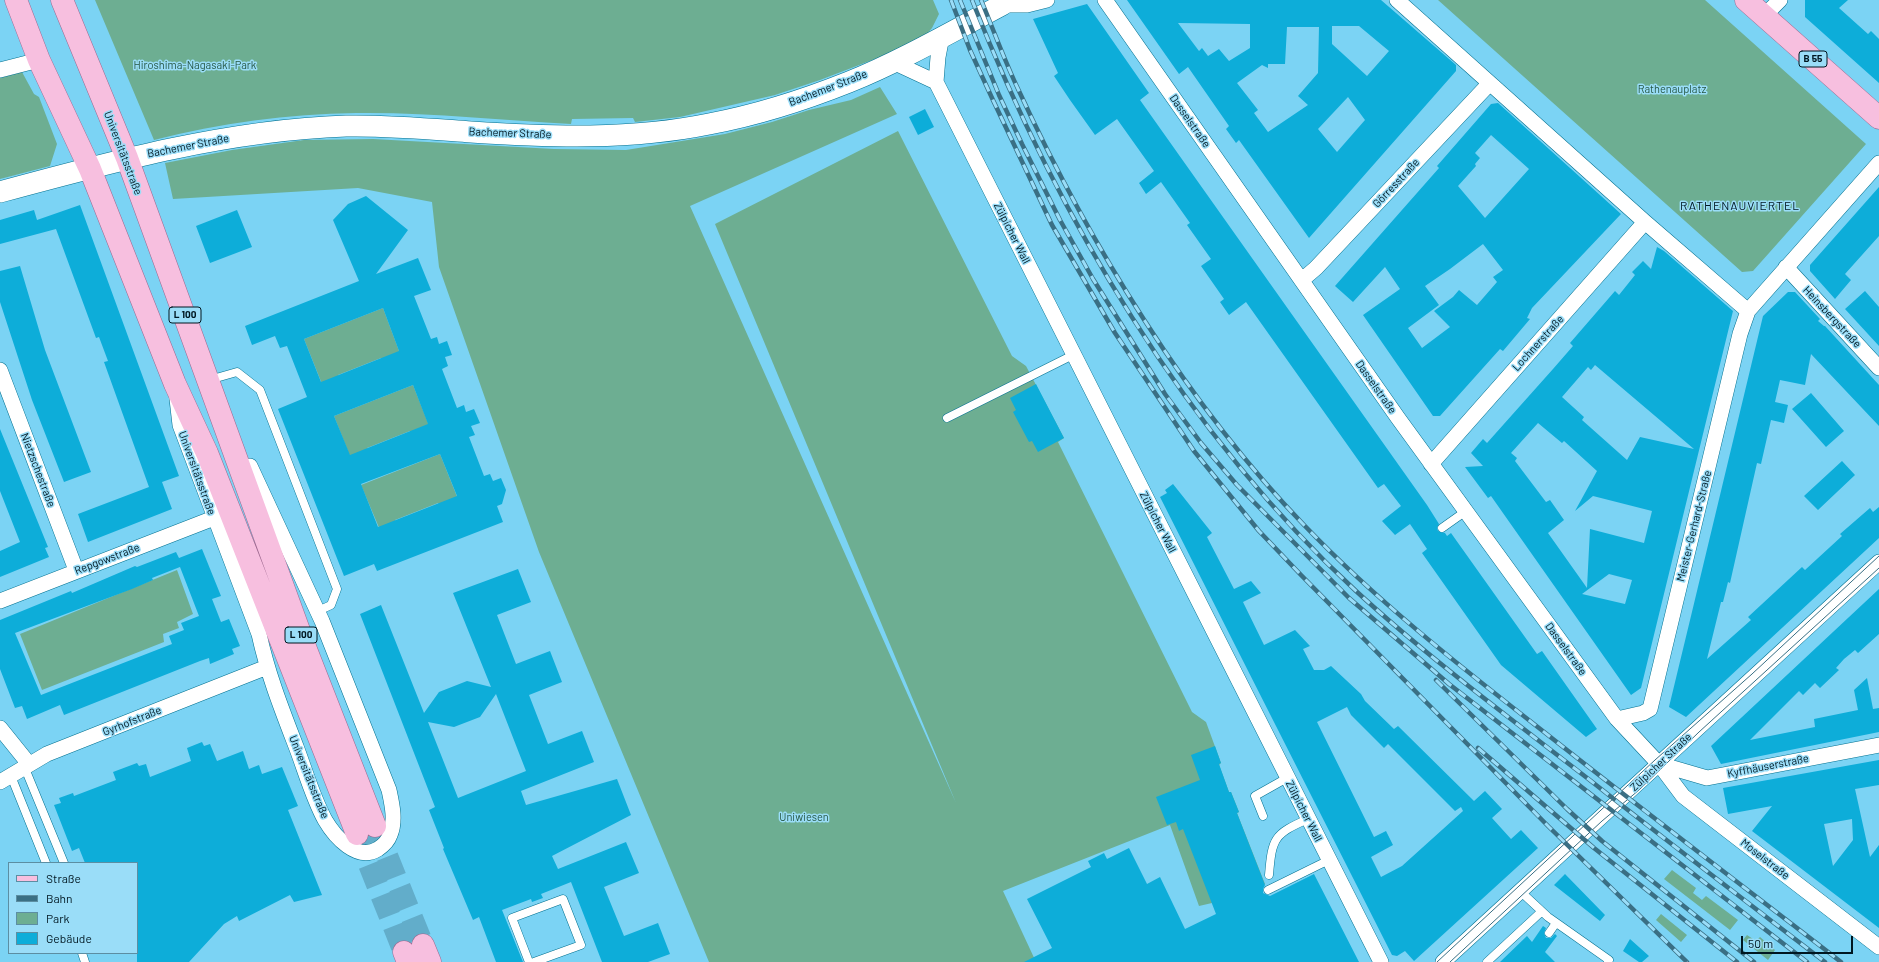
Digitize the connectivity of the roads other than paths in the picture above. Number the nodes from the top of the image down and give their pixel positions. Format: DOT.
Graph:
graph roads {
  1 [pos="16,0"];
  2 [pos="62,0"];
  3 [pos="1047,0"];
  4 [pos="1105,0"];
  5 [pos="1397,0"];
  6 [pos="1746,0"];
  7 [pos="1780,0"];
  8 [pos="1004,2"];
  9 [pos="1764,16"];
  10 [pos="942,36"];
  11 [pos="39,60"];
  12 [pos="892,62"];
  13 [pos="0,70"];
  14 [pos="936,82"];
  15 [pos="1489,84"];
  16 [pos="1879,118"];
  17 [pos="127,158"];
  18 [pos="1879,163"];
  19 [pos="90,169"];
  20 [pos="0,192"];
  21 [pos="1645,222"];
  22 [pos="1786,267"];
  23 [pos="1302,280"];
  24 [pos="1748,311"];
  25 [pos="1073,355"];
  26 [pos="1879,368"];
  27 [pos="0,370"];
  28 [pos="209,380"];
  29 [pos="175,384"];
  30 [pos="947,418"];
  31 [pos="231,442"];
  32 [pos="1431,464"];
  33 [pos="1466,511"];
  34 [pos="214,518"];
  35 [pos="1442,528"];
  36 [pos="1879,562"];
  37 [pos="76,570"];
  38 [pos="0,601"];
  39 [pos="318,611"];
  40 [pos="266,667"];
  41 [pos="1618,719"];
  42 [pos="0,728"];
  43 [pos="1879,745"];
  44 [pos="1659,764"];
  45 [pos="27,765"];
  46 [pos="1287,778"];
  47 [pos="6,779"];
  48 [pos="1263,816"];
  49 [pos="1308,819"];
  50 [pos="1329,860"];
  51 [pos="46,862"];
  52 [pos="64,862"];
  53 [pos="1269,875"];
  54 [pos="1268,890"];
  55 [pos="1520,891"];
  56 [pos="1541,912"];
  57 [pos="1556,923"];
  58 [pos="1549,933"];
  59 [pos="1879,947"];
  60 [pos="529,962"];
  61 [pos="534,962"];
  62 [pos="1380,962"];
  63 [pos="1443,962"];
  64 [pos="1487,962"];
  65 [pos="1608,962"];
  1 -- 11 [label="main road, Universitätsstraße / L 100"];
  2 -- 17 [label="main road, Universitätsstraße / L 100"];
  3 -- 8 [label="street"];
  4 -- 23 [label="street, Dasselstraße"];
  5 -- 15 [label="street"];
  6 -- 9 [label="main road, B 55"];
  7 -- 9 [label="street"];
  8 -- 10 [label="main road, Bachemer Straße"];
  9 -- 16 [label="main road, B 55"];
  10 -- 12 [label="main road, Bachemer Straße"];
  10 -- 14 [label="street"];
  11 -- 13 [label="street"];
  11 -- 19 [label="main road, Universitätsstraße / L 100"];
  12 -- 14 [label="street"];
  12 -- 17 [label="main road, Bachemer Straße"];
  14 -- 25 [label="street, Zülpicher Wall"];
  15 -- 21 [label="street"];
  15 -- 23 [label="street, Görresstraße"];
  17 -- 19 [label="main road, Bachemer Straße"];
  17 -- 28 [label="main road, Universitätsstraße / L 100"];
  18 -- 22 [label="street"];
  19 -- 20 [label="main road, Bachemer Straße"];
  19 -- 29 [label="main road, Universitätsstraße / L 100"];
  21 -- 24 [label="street"];
  21 -- 32 [label="street, Lochnerstraße"];
  22 -- 24 [label="street"];
  22 -- 26 [label="street, Heinsbergstraße"];
  23 -- 32 [label="street, Dasselstraße"];
  24 -- 41 [label="street, Meister-Gerhard-Straße"];
  25 -- 30 [label="lane"];
  25 -- 46 [label="street, Zülpicher Wall"];
  27 -- 37 [label="street, Nietzschestraße"];
  28 -- 31 [label="main road, Universitätsstraße / L 100"];
  28 -- 39 [label="lane"];
  29 -- 31 [label="main road, Universitätsstraße / L 100"];
  29 -- 34 [label="street, Universitätsstraße"];
  31 -- 39 [label="street, Universitätsstraße"];
  32 -- 33 [label="street, Dasselstraße"];
  33 -- 35 [label="lane"];
  33 -- 41 [label="street, Dasselstraße"];
  34 -- 37 [label="street, Repgowstraße"];
  34 -- 40 [label="street, Universitätsstraße"];
  36 -- 44 [label="street, Zülpicher Straße"];
  37 -- 38 [label="street, Repgowstraße"];
  39 -- 40 [label="street, Universitätsstraße"];
  40 -- 45 [label="street, Gyrhofstraße"];
  41 -- 44 [label="street, Dasselstraße"];
  42 -- 45 [label="street"];
  43 -- 44 [label="street, Kyffhäuserstraße"];
  44 -- 55 [label="street, Zülpicher Straße"];
  44 -- 59 [label="street, Moselstraße"];
  45 -- 47 [label="street, Gyrhofstraße"];
  45 -- 52 [label="lane"];
  46 -- 48 [label="lane"];
  46 -- 49 [label="street, Zülpicher Wall"];
  47 -- 51 [label="lane"];
  49 -- 50 [label="street, Zülpicher Wall"];
  49 -- 53 [label="lane"];
  50 -- 54 [label="lane"];
  50 -- 62 [label="street, Zülpicher Wall"];
  55 -- 56 [label="lane"];
  55 -- 63 [label="street, Zülpicher Straße"];
  56 -- 57 [label="lane"];
  56 -- 64 [label="lane"];
  57 -- 58 [label="lane"];
  57 -- 65 [label="lane"];
  60 -- 61 [label="lane"];
}
